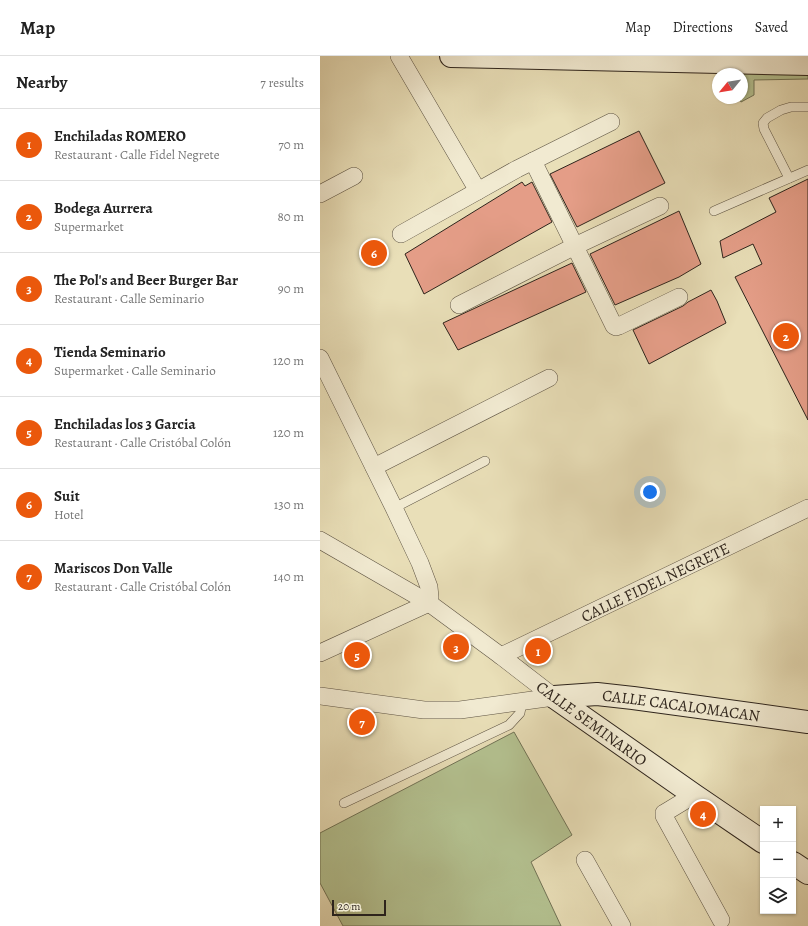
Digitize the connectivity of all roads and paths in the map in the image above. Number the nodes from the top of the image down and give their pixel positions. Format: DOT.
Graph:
graph roads {
  1 [pos="399,56"];
  2 [pos="451,56"];
  3 [pos="683,58"];
  4 [pos="808,64"];
  5 [pos="808,107"];
  6 [pos="611,122"];
  7 [pos="533,161"];
  8 [pos="808,170"];
  9 [pos="354,176"];
  10 [pos="789,178"];
  11 [pos="478,191"];
  12 [pos="320,194"];
  13 [pos="660,206"];
  14 [pos="714,211"];
  15 [pos="401,234"];
  16 [pos="575,246"];
  17 [pos="679,297"];
  18 [pos="459,305"];
  19 [pos="320,358"];
  20 [pos="549,378"];
  21 [pos="485,461"];
  22 [pos="374,467"];
  23 [pos="394,508"];
  24 [pos="808,508"];
  25 [pos="320,540"];
  26 [pos="428,603"];
  27 [pos="320,653"];
  28 [pos="501,656"];
  29 [pos="320,696"];
  30 [pos="554,696"];
  31 [pos="522,702"];
  32 [pos="808,722"];
  33 [pos="694,795"];
  34 [pos="344,803"];
  35 [pos="760,840"];
  36 [pos="585,860"];
  37 [pos="796,865"];
  38 [pos="808,873"];
  39 [pos="721,920"];
  40 [pos="622,926"];
  1 -- 11 [label="street"];
  2 -- 3 [label="street"];
  3 -- 4 [label="street"];
  5 -- 10 [label="lane"];
  6 -- 7 [label="street"];
  7 -- 11 [label="street"];
  7 -- 16 [label="street"];
  8 -- 10 [label="lane"];
  9 -- 12 [label="street"];
  10 -- 14 [label="lane"];
  11 -- 15 [label="street"];
  13 -- 16 [label="street"];
  16 -- 17 [label="street"];
  16 -- 18 [label="street"];
  19 -- 22 [label="street"];
  20 -- 22 [label="street"];
  21 -- 23 [label="lane"];
  22 -- 23 [label="street"];
  23 -- 26 [label="street"];
  24 -- 28 [label="street, CALLE FIDEL NEGRETE"];
  25 -- 26 [label="street, CALLE SEMINARIO"];
  26 -- 27 [label="street"];
  26 -- 28 [label="street, CALLE SEMINARIO"];
  28 -- 30 [label="street, CALLE SEMINARIO"];
  29 -- 31 [label="street"];
  30 -- 31 [label="street"];
  30 -- 32 [label="street, CALLE CACALOMACAN"];
  30 -- 33 [label="street, CALLE SEMINARIO"];
  31 -- 34 [label="lane"];
  33 -- 35 [label="street, CALLE SEMINARIO"];
  33 -- 39 [label="street"];
  36 -- 40 [label="street"];
  37 -- 38 [label="street"];
}
